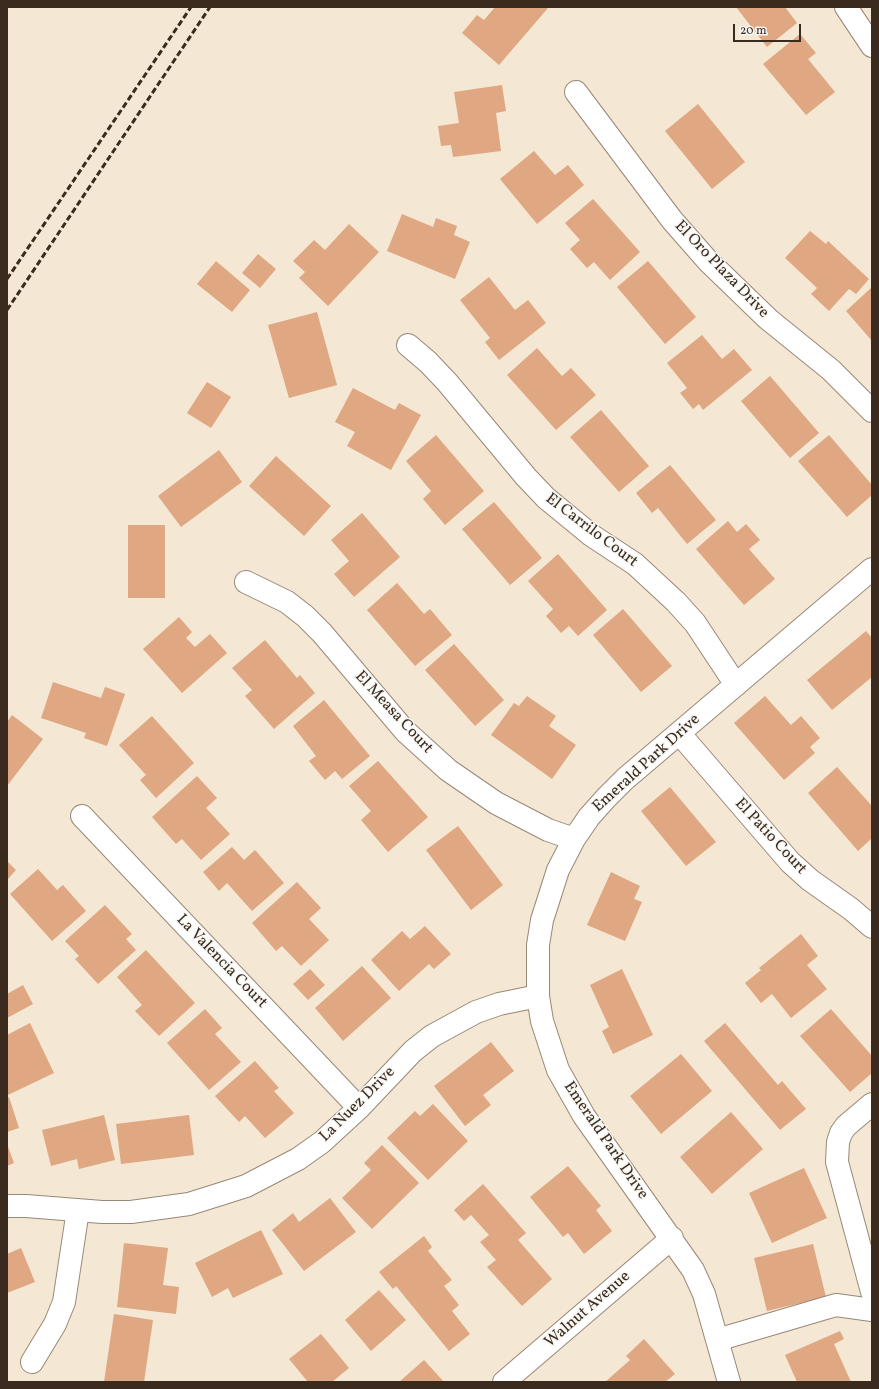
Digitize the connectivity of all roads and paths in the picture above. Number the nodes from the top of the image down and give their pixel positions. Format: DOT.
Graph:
graph roads {
  1 [pos="846,7"];
  2 [pos="872,46"];
  3 [pos="576,92"];
  4 [pos="408,346"];
  5 [pos="872,411"];
  6 [pos="872,569"];
  7 [pos="246,582"];
  8 [pos="736,685"];
  9 [pos="679,733"];
  10 [pos="82,816"];
  11 [pos="574,839"];
  12 [pos="872,928"];
  13 [pos="538,996"];
  14 [pos="872,1104"];
  15 [pos="359,1108"];
  16 [pos="7,1206"];
  17 [pos="78,1210"];
  18 [pos="672,1238"];
  19 [pos="872,1292"];
  20 [pos="872,1310"];
  21 [pos="717,1340"];
  22 [pos="32,1362"];
  23 [pos="504,1382"];
  24 [pos="729,1382"];
  1 -- 2 [label="street"];
  3 -- 5 [label="street, El Oro Plaza Drive"];
  4 -- 8 [label="street, El Carrilo Court"];
  6 -- 8 [label="street, Emerald Park Drive"];
  7 -- 11 [label="street, El Measa Court"];
  8 -- 9 [label="street, Emerald Park Drive"];
  9 -- 11 [label="street, Emerald Park Drive"];
  9 -- 12 [label="street, El Patio Court"];
  10 -- 15 [label="street, La Valencia Court"];
  11 -- 13 [label="street, Emerald Park Drive"];
  13 -- 15 [label="street, La Nuez Drive"];
  13 -- 18 [label="street, Emerald Park Drive"];
  14 -- 19 [label="street"];
  15 -- 17 [label="street, La Nuez Drive"];
  16 -- 17 [label="street, La Nuez Drive"];
  17 -- 22 [label="street"];
  18 -- 21 [label="street, Emerald Park Drive"];
  18 -- 23 [label="street, Walnut Avenue"];
  20 -- 21 [label="street"];
  21 -- 24 [label="street, Emerald Park Drive"];
}
